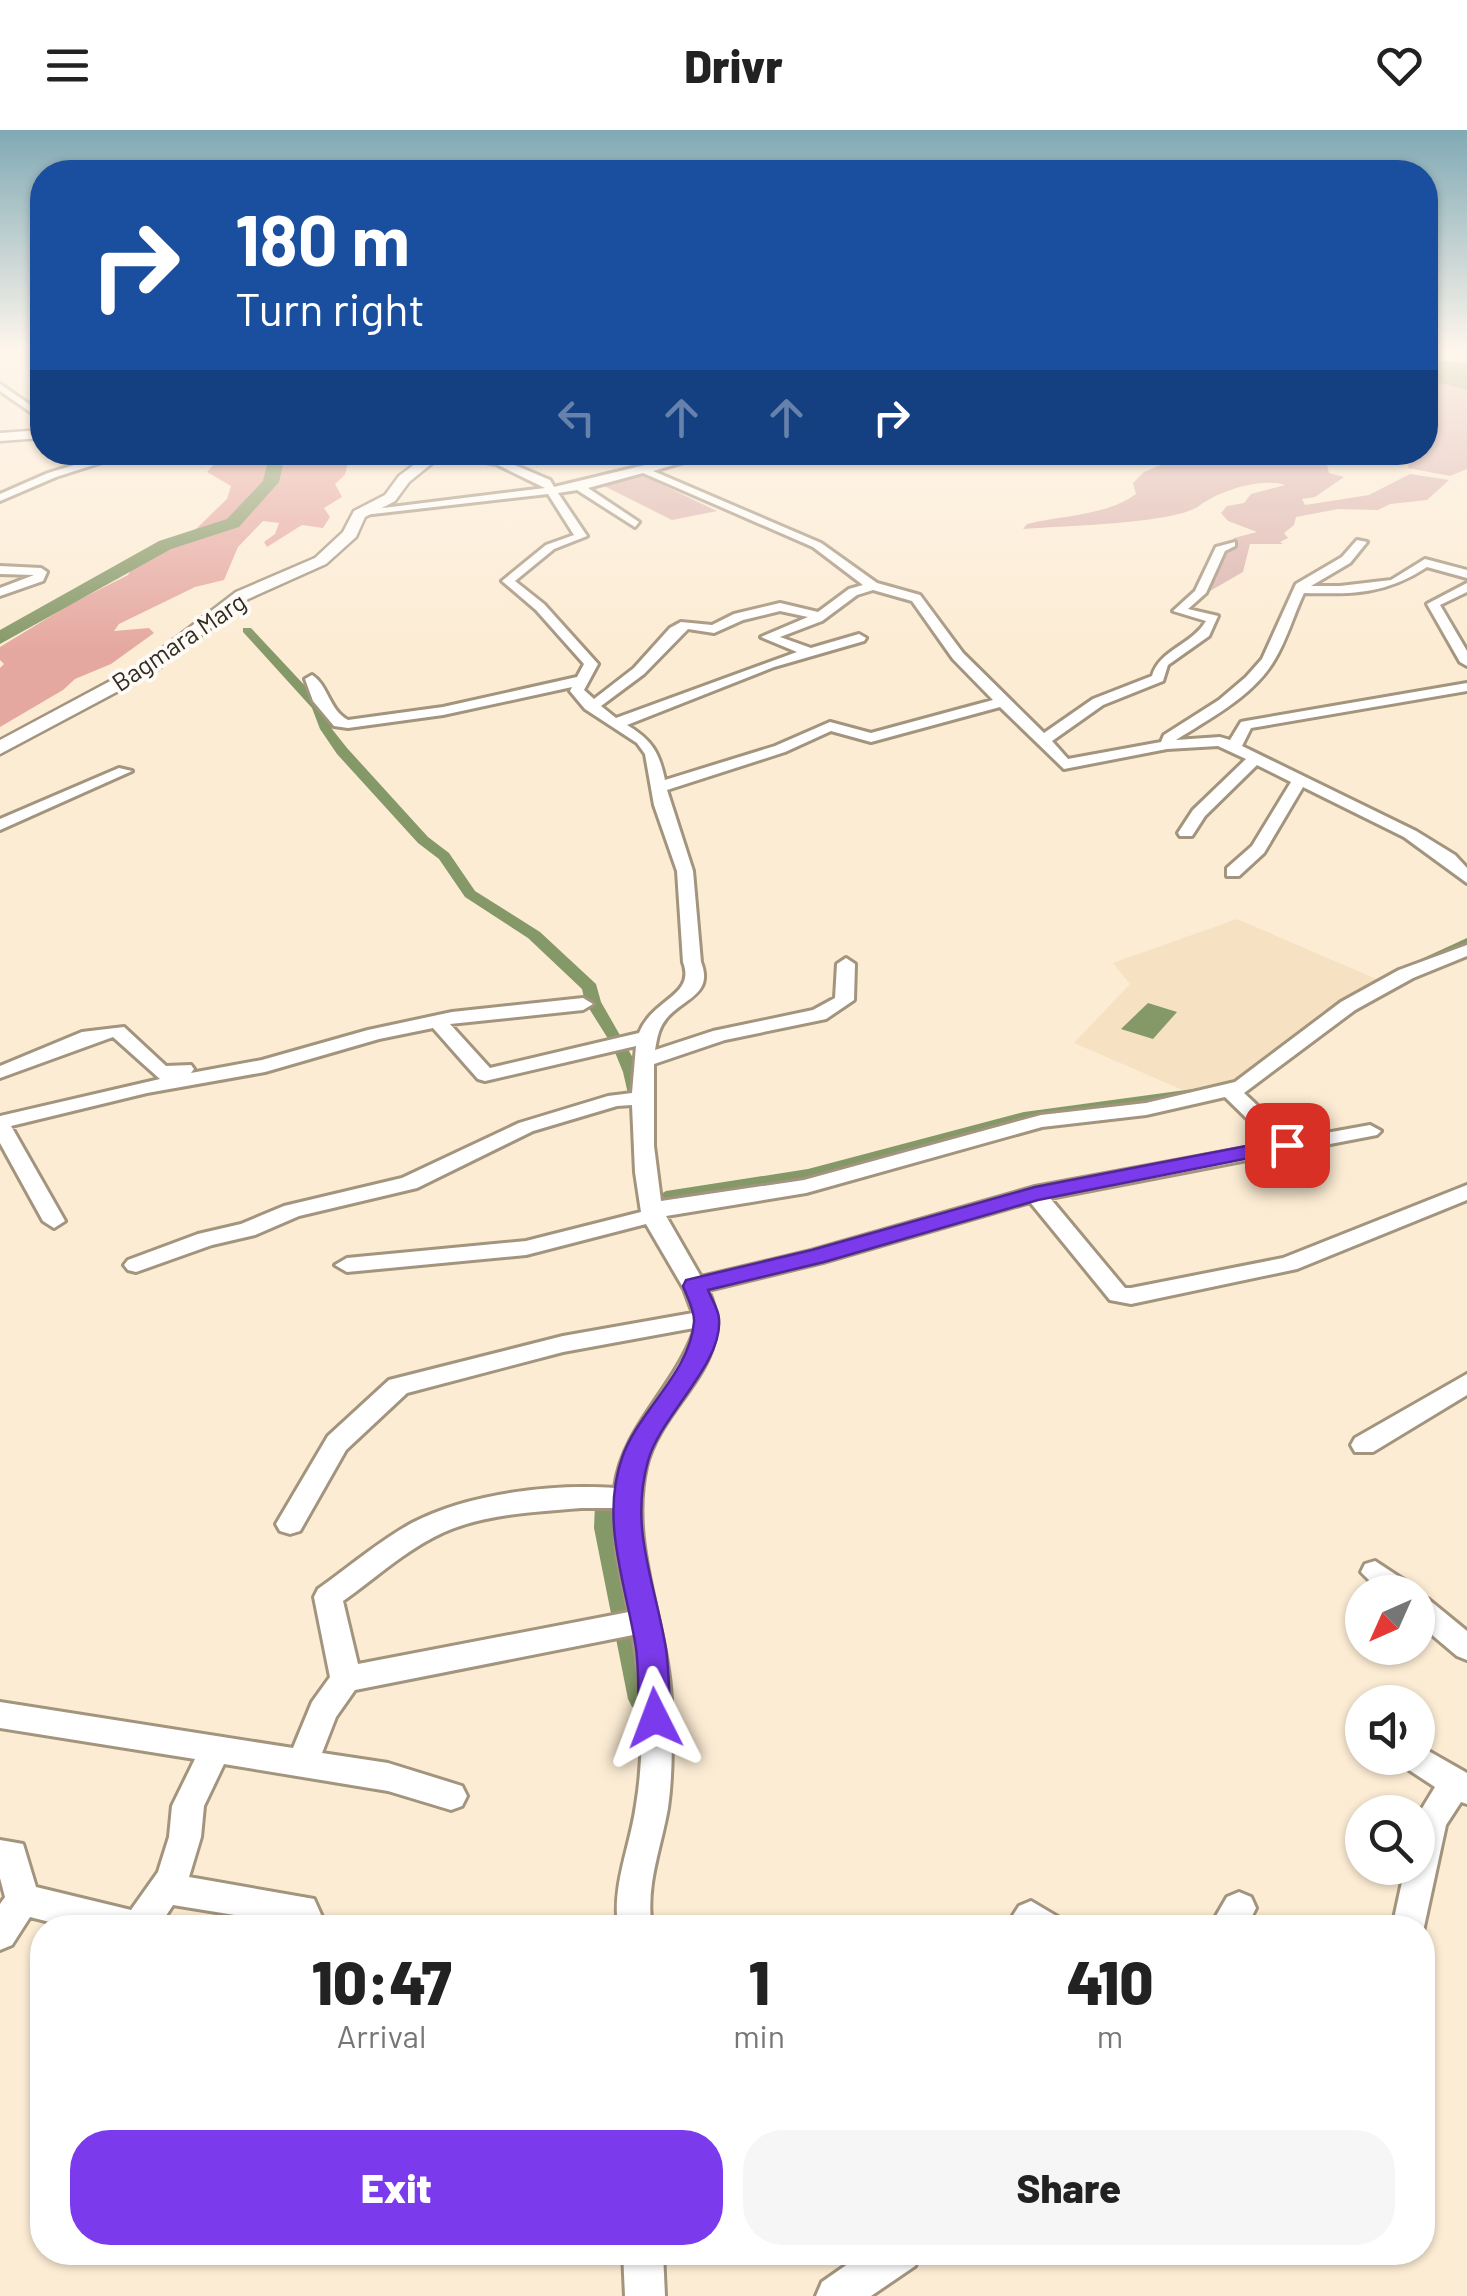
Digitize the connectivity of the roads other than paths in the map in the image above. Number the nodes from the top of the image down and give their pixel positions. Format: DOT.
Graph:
graph roads {
  1 [pos="85,465"];
  2 [pos="423,465"];
  3 [pos="507,465"];
  4 [pos="667,465"];
  5 [pos="646,471"];
  6 [pos="579,487"];
  7 [pos="550,492"];
  8 [pos="0,498"];
  9 [pos="359,514"];
  10 [pos="635,524"];
  11 [pos="1361,542"];
  12 [pos="1230,544"];
  13 [pos="0,567"];
  14 [pos="1467,574"];
  15 [pos="873,586"];
  16 [pos="1467,586"];
  17 [pos="1299,589"];
  18 [pos="1,591"];
  19 [pos="820,616"];
  20 [pos="859,638"];
  21 [pos="803,654"];
  22 [pos="1467,662"];
  23 [pos="312,679"];
  24 [pos="580,681"];
  25 [pos="1467,687"];
  26 [pos="1003,702"];
  27 [pos="590,706"];
  28 [pos="616,724"];
  29 [pos="1046,738"];
  30 [pos="1167,745"];
  31 [pos="0,748"];
  32 [pos="1233,748"];
  33 [pos="1255,758"];
  34 [pos="124,771"];
  35 [pos="1298,782"];
  36 [pos="660,786"];
  37 [pos="0,825"];
  38 [pos="1186,833"];
  39 [pos="1234,872"];
  40 [pos="1467,878"];
  41 [pos="1467,950"];
  42 [pos="846,964"];
  43 [pos="583,1004"];
  44 [pos="437,1021"];
  45 [pos="647,1049"];
  46 [pos="316,1051"];
  47 [pos="0,1072"];
  48 [pos="1229,1090"];
  49 [pos="643,1098"];
  50 [pos="0,1123"];
  51 [pos="1370,1131"];
  52 [pos="1287,1145"];
  53 [pos="1467,1192"];
  54 [pos="1035,1194"];
  55 [pos="654,1212"];
  56 [pos="54,1221"];
  57 [pos="136,1265"];
  58 [pos="347,1265"];
  59 [pos="694,1286"];
  60 [pos="707,1318"];
  61 [pos="1467,1383"];
  62 [pos="1364,1446"];
  63 [pos="625,1499"];
  64 [pos="290,1524"];
  65 [pos="1375,1572"];
  66 [pos="1379,1575"];
  67 [pos="1435,1621"];
  68 [pos="632,1622"];
  69 [pos="1467,1648"];
  70 [pos="346,1679"];
  71 [pos="0,1715"];
  72 [pos="215,1750"];
  73 [pos="302,1764"];
  74 [pos="1435,1769"];
  75 [pos="1461,1786"];
  76 [pos="452,1796"];
  77 [pos="0,1856"];
  78 [pos="172,1879"];
  79 [pos="22,1899"];
  80 [pos="86,1915"];
  81 [pos="147,1915"];
  82 [pos="304,1915"];
  83 [pos="632,1915"];
  84 [pos="1412,1915"];
  85 [pos="0,1934"];
  86 [pos="644,2265"];
  87 [pos="881,2265"];
  88 [pos="645,2296"];
  89 [pos="836,2296"];
  1 -- 8 [label="street"];
  2 -- 9 [label="main road, Bagmara Marg"];
  3 -- 7 [label="street"];
  4 -- 5 [label="street"];
  5 -- 6 [label="street"];
  5 -- 15 [label="street"];
  6 -- 7 [label="street"];
  6 -- 10 [label="street"];
  7 -- 9 [label="street"];
  7 -- 24 [label="street"];
  9 -- 31 [label="main road, Bagmara Marg"];
  11 -- 17 [label="street"];
  12 -- 29 [label="street"];
  13 -- 18 [label="street"];
  14 -- 17 [label="street"];
  15 -- 19 [label="street"];
  15 -- 26 [label="street"];
  16 -- 22 [label="street"];
  17 -- 30 [label="street"];
  19 -- 21 [label="street"];
  19 -- 27 [label="street"];
  20 -- 21 [label="street"];
  21 -- 28 [label="street"];
  23 -- 24 [label="street"];
  24 -- 27 [label="street"];
  25 -- 32 [label="street"];
  26 -- 29 [label="street"];
  26 -- 36 [label="street"];
  27 -- 28 [label="street"];
  28 -- 36 [label="street"];
  29 -- 30 [label="street"];
  30 -- 32 [label="street"];
  32 -- 33 [label="street"];
  33 -- 35 [label="street"];
  33 -- 38 [label="street"];
  34 -- 37 [label="street"];
  35 -- 39 [label="street"];
  35 -- 40 [label="street"];
  36 -- 45 [label="street"];
  41 -- 48 [label="street"];
  42 -- 45 [label="street"];
  43 -- 44 [label="street"];
  44 -- 45 [label="street"];
  44 -- 46 [label="street"];
  45 -- 49 [label="street"];
  46 -- 47 [label="street"];
  46 -- 50 [label="street"];
  48 -- 52 [label="street"];
  48 -- 55 [label="street"];
  49 -- 55 [label="street"];
  49 -- 57 [label="street"];
  50 -- 56 [label="street"];
  51 -- 52 [label="street"];
  52 -- 54 [label="street"];
  53 -- 54 [label="street"];
  54 -- 59 [label="street"];
  55 -- 58 [label="street"];
  55 -- 59 [label="street"];
  59 -- 60 [label="street"];
  60 -- 63 [label="street"];
  60 -- 64 [label="street"];
  61 -- 62 [label="street"];
  63 -- 68 [label="street"];
  63 -- 70 [label="street"];
  65 -- 66 [label="street"];
  67 -- 69 [label="street"];
  68 -- 70 [label="street"];
  68 -- 83 [label="street"];
  70 -- 73 [label="street"];
  71 -- 72 [label="street"];
  72 -- 73 [label="street"];
  72 -- 78 [label="street"];
  73 -- 76 [label="street"];
  74 -- 75 [label="street"];
  75 -- 84 [label="street"];
  77 -- 79 [label="street"];
  78 -- 81 [label="street"];
  78 -- 82 [label="street"];
  79 -- 80 [label="street"];
  79 -- 85 [label="street"];
  86 -- 88 [label="street"];
  87 -- 89 [label="street"];
}
